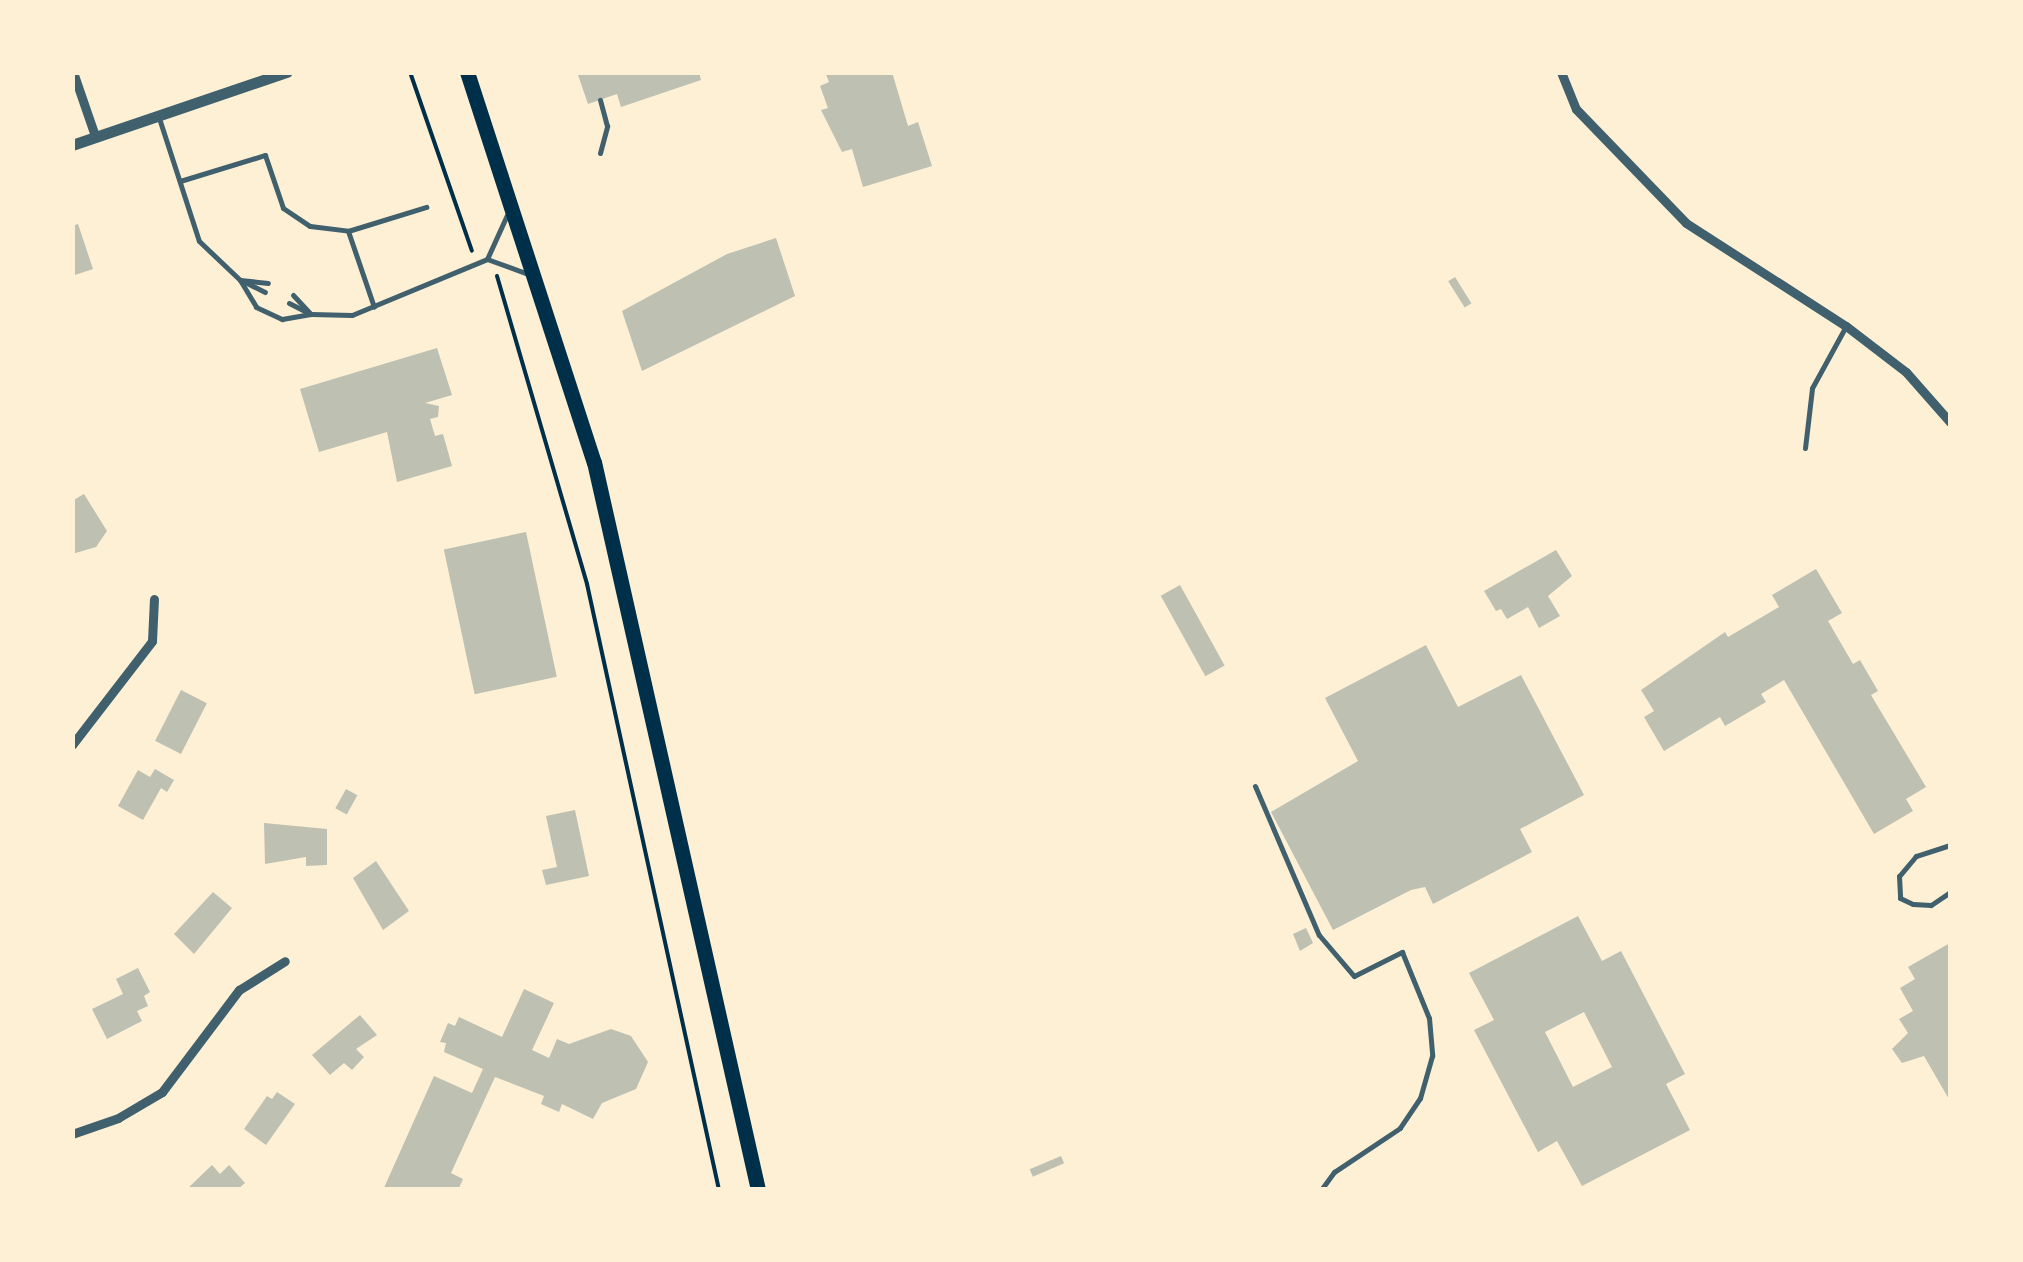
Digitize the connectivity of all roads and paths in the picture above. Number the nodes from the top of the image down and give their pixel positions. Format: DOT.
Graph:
graph roads {
  1 [pos="73,72"];
  2 [pos="287,72"];
  3 [pos="410,72"];
  4 [pos="467,72"];
  5 [pos="1561,72"];
  6 [pos="600,100"];
  7 [pos="158,115"];
  8 [pos="95,136"];
  9 [pos="72,145"];
  10 [pos="600,154"];
  11 [pos="180,181"];
  12 [pos="426,207"];
  13 [pos="510,207"];
  14 [pos="348,232"];
  15 [pos="471,249"];
  16 [pos="487,259"];
  17 [pos="533,276"];
  18 [pos="240,280"];
  19 [pos="268,283"];
  20 [pos="500,284"];
  21 [pos="265,292"];
  22 [pos="294,294"];
  23 [pos="288,303"];
  24 [pos="374,306"];
  25 [pos="311,314"];
  26 [pos="1846,326"];
  27 [pos="1950,422"];
  28 [pos="1805,448"];
  29 [pos="154,600"];
  30 [pos="72,745"];
  31 [pos="1254,786"];
  32 [pos="1950,845"];
  33 [pos="1950,892"];
  34 [pos="285,960"];
  35 [pos="72,1134"];
  36 [pos="719,1190"];
  37 [pos="758,1190"];
  38 [pos="1321,1190"];
  1 -- 8 [label="street"];
  2 -- 7 [label="street"];
  3 -- 15 [label="path"];
  4 -- 13 [label="main road"];
  5 -- 26 [label="street"];
  6 -- 10 [label="lane"];
  7 -- 8 [label="street"];
  7 -- 11 [label="lane"];
  8 -- 9 [label="street"];
  11 -- 14 [label="lane"];
  11 -- 18 [label="lane"];
  12 -- 14 [label="lane"];
  13 -- 16 [label="lane"];
  13 -- 17 [label="main road"];
  14 -- 24 [label="lane"];
  16 -- 17 [label="lane"];
  16 -- 24 [label="lane"];
  17 -- 37 [label="main road"];
  18 -- 19 [label="lane"];
  18 -- 21 [label="lane"];
  18 -- 25 [label="lane"];
  20 -- 36 [label="path"];
  22 -- 25 [label="lane"];
  23 -- 25 [label="lane"];
  24 -- 25 [label="lane"];
  26 -- 27 [label="street"];
  26 -- 28 [label="lane"];
  29 -- 30 [label="street"];
  31 -- 38 [label="lane"];
  32 -- 33 [label="lane"];
  34 -- 35 [label="street"];
}
